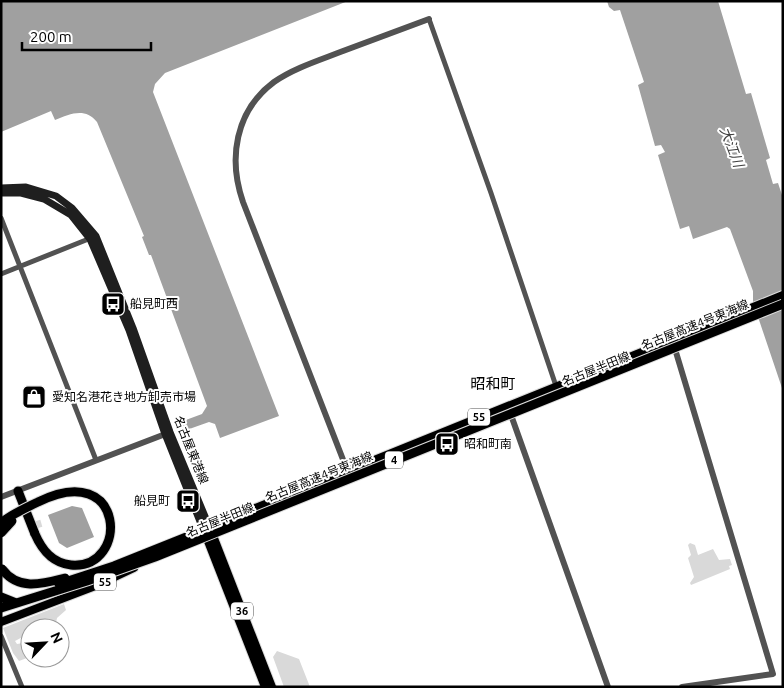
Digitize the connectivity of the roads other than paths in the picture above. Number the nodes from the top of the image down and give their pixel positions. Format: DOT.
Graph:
graph roads {
  1 [pos="429,19"];
  2 [pos="1,188"];
  3 [pos="1,193"];
  4 [pos="1,218"];
  5 [pos="93,237"];
  6 [pos="20,266"];
  7 [pos="1,274"];
  8 [pos="783,296"];
  9 [pos="783,305"];
  10 [pos="675,349"];
  11 [pos="555,386"];
  12 [pos="560,396"];
  13 [pos="511,415"];
  14 [pos="167,433"];
  15 [pos="96,460"];
  16 [pos="347,470"];
  17 [pos="350,480"];
  18 [pos="20,490"];
  19 [pos="1,497"];
  20 [pos="1,523"];
  21 [pos="37,529"];
  22 [pos="210,532"];
  23 [pos="1,533"];
  24 [pos="153,551"];
  25 [pos="1,568"];
  26 [pos="1,597"];
  27 [pos="1,601"];
  28 [pos="1,610"];
  29 [pos="1,622"];
  30 [pos="1,636"];
  31 [pos="22,687"];
  32 [pos="265,687"];
  33 [pos="272,687"];
  34 [pos="608,687"];
  35 [pos="682,687"];
  1 -- 11 [label="street"];
  1 -- 16 [label="street"];
  2 -- 5 [label="main road, 名古屋東港線"];
  3 -- 5 [label="main road, 名古屋東港線"];
  4 -- 6 [label="street"];
  5 -- 6 [label="street"];
  5 -- 14 [label="main road, 名古屋東港線"];
  6 -- 7 [label="street"];
  6 -- 15 [label="street"];
  8 -- 11 [label="main road, 名古屋半田線 / 55"];
  8 -- 24 [label="highway, 名古屋高速4号東海線 / 4, bridge"];
  9 -- 10 [label="main road, 名古屋半田線 / 55, bridge"];
  9 -- 22 [label="highway, 名古屋高速4号東海線 / 4, bridge"];
  10 -- 12 [label="main road, 名古屋半田線 / 55"];
  10 -- 35 [label="street"];
  11 -- 12 [label="street"];
  11 -- 16 [label="main road, 名古屋半田線 / 55"];
  12 -- 13 [label="main road, 名古屋半田線 / 55"];
  13 -- 17 [label="main road, 名古屋半田線 / 55"];
  13 -- 34 [label="street"];
  14 -- 15 [label="street"];
  14 -- 22 [label="main road, 名古屋東港線"];
  15 -- 18 [label="street"];
  16 -- 17 [label="street"];
  16 -- 22 [label="main road, 名古屋半田線 / 55"];
  17 -- 22 [label="main road, 名古屋半田線 / 55"];
  18 -- 19 [label="street"];
  18 -- 21 [label="highway"];
  20 -- 21 [label="highway, bridge"];
  21 -- 23 [label="highway, bridge"];
  22 -- 26 [label="highway, bridge"];
  22 -- 28 [label="highway, 名古屋高速4号東海線 / 4, bridge"];
  22 -- 29 [label="main road, 名古屋半田線 / 55"];
  22 -- 32 [label="main road, 36"];
  22 -- 33 [label="main road, 36"];
  24 -- 25 [label="highway, bridge"];
  24 -- 27 [label="highway, 名古屋高速4号東海線 / 4, bridge"];
  30 -- 31 [label="street"];
}
